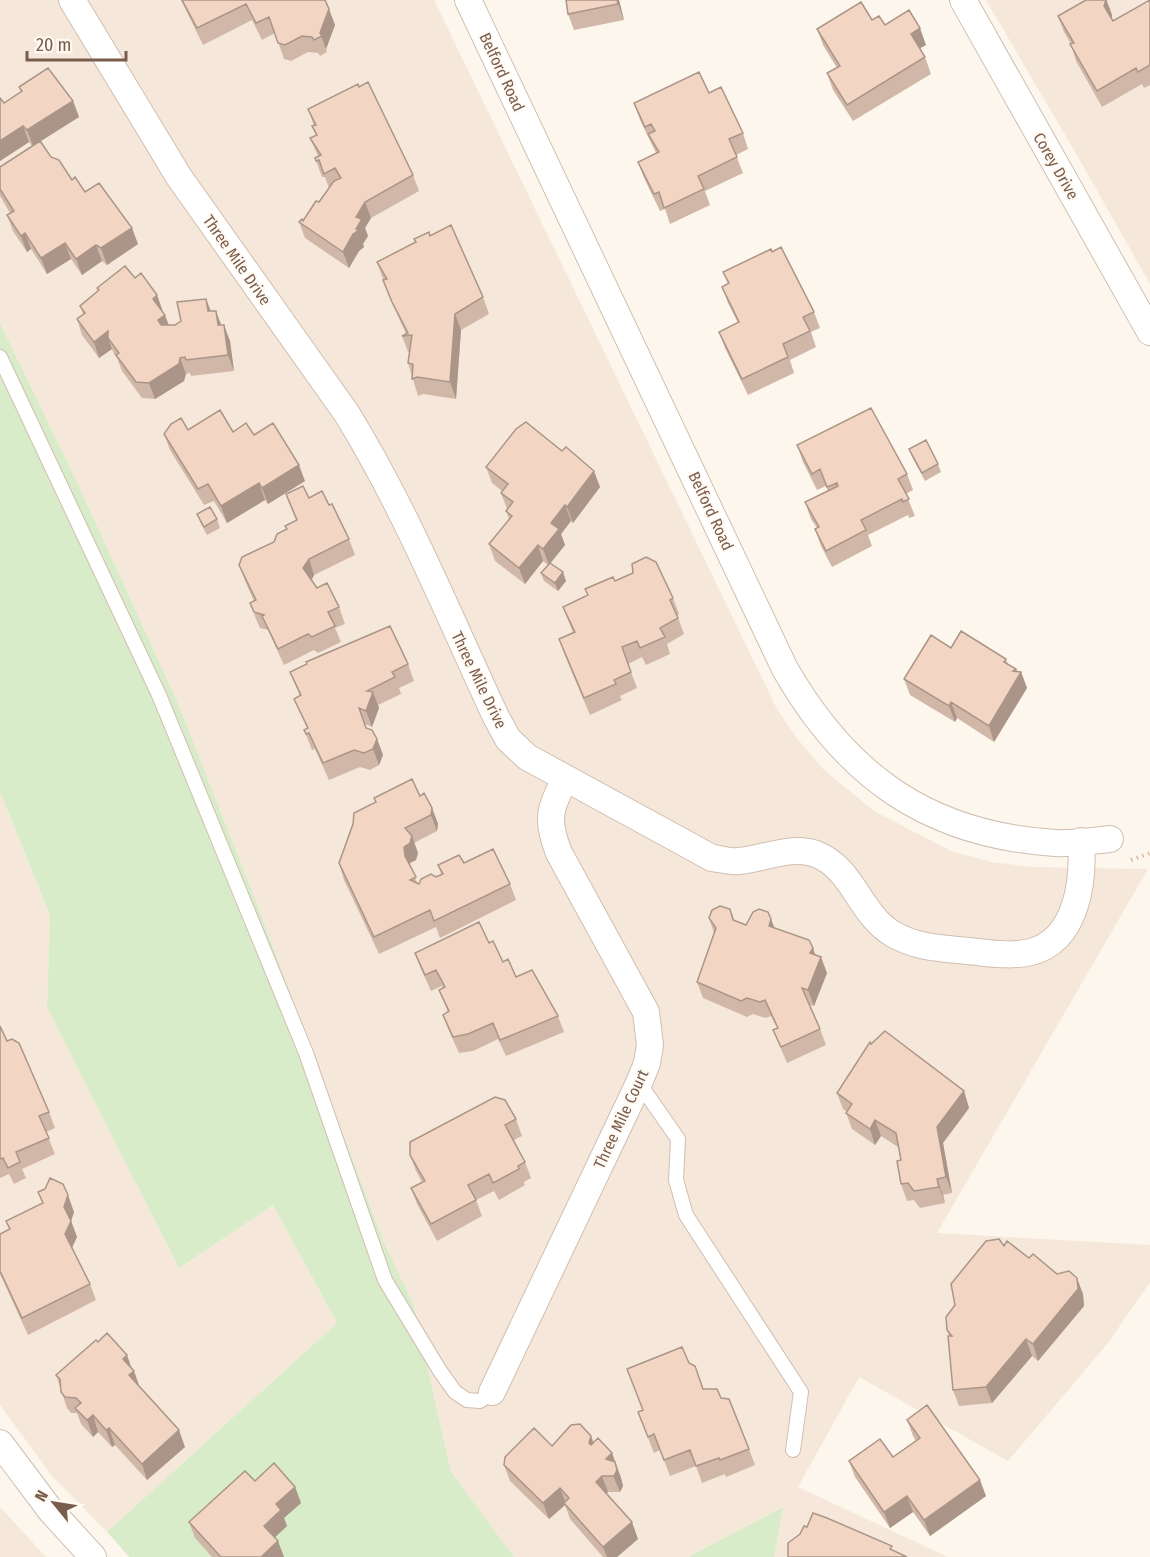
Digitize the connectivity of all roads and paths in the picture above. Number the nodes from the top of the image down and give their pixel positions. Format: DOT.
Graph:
graph roads {
  1 [pos="72,0"];
  2 [pos="468,0"];
  3 [pos="963,0"];
  4 [pos="1150,332"];
  5 [pos="0,357"];
  6 [pos="566,778"];
  7 [pos="1110,839"];
  8 [pos="1082,841"];
  9 [pos="639,1083"];
  10 [pos="492,1392"];
  11 [pos="0,1443"];
  12 [pos="793,1450"];
  13 [pos="93,1557"];
  1 -- 6 [label="street, Three Mile Drive"];
  2 -- 8 [label="street, Belford Road"];
  3 -- 4 [label="street, Corey Drive"];
  5 -- 10 [label="lane"];
  6 -- 8 [label="street, Three Mile Drive"];
  6 -- 9 [label="street, Three Mile Court"];
  7 -- 8 [label="street, Belford Road"];
  9 -- 10 [label="street, Three Mile Court"];
  9 -- 12 [label="lane"];
  11 -- 13 [label="street"];
}
